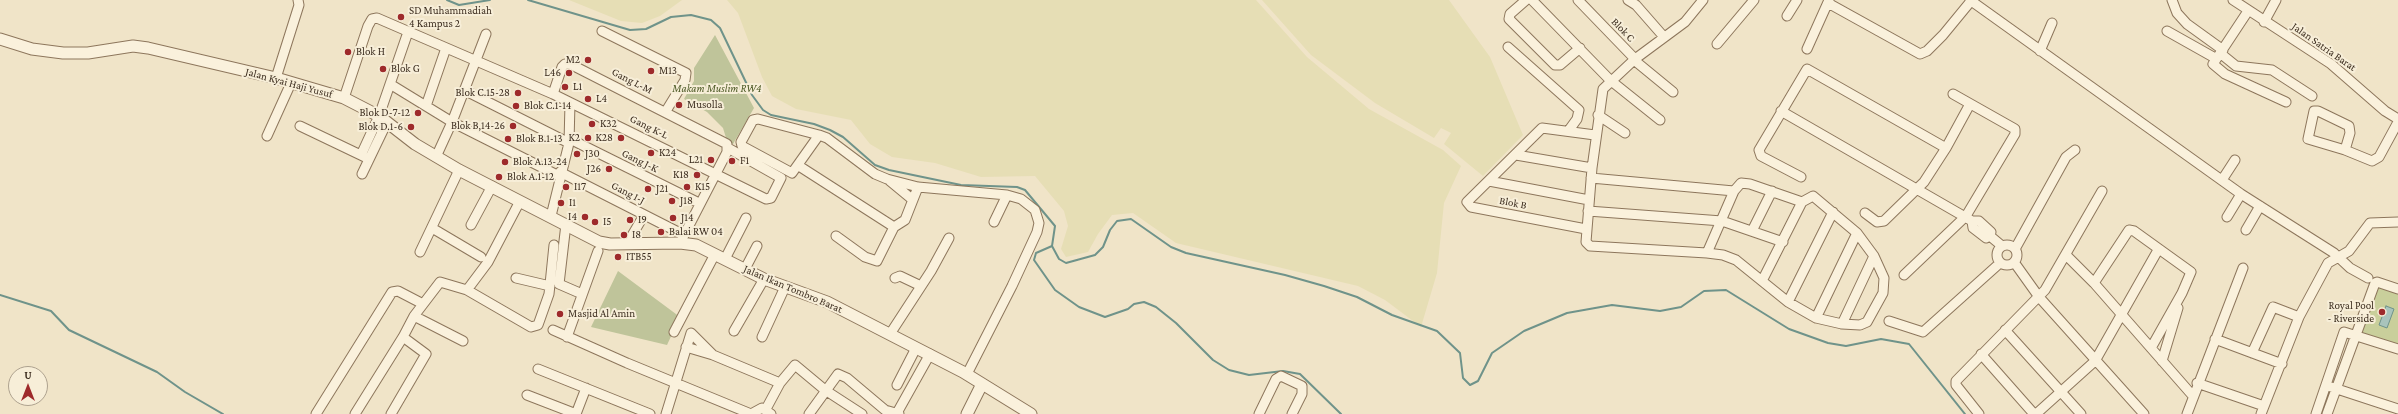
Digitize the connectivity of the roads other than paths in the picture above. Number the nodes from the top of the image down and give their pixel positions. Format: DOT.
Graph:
graph roads {
  1 [pos="298,0"];
  2 [pos="1526,0"];
  3 [pos="1532,0"];
  4 [pos="1578,0"];
  5 [pos="1628,0"];
  6 [pos="1703,0"];
  7 [pos="1754,0"];
  8 [pos="1797,0"];
  9 [pos="1970,0"];
  10 [pos="2172,0"];
  11 [pos="2235,0"];
  12 [pos="2276,0"];
  13 [pos="1829,2"];
  14 [pos="2248,10"];
  15 [pos="1788,16"];
  16 [pos="2264,22"];
  17 [pos="2052,23"];
  18 [pos="602,31"];
  19 [pos="2167,31"];
  20 [pos="408,32"];
  21 [pos="486,34"];
  22 [pos="1664,37"];
  23 [pos="0,38"];
  24 [pos="1716,44"];
  25 [pos="1508,46"];
  26 [pos="446,48"];
  27 [pos="1580,48"];
  28 [pos="1807,49"];
  29 [pos="2040,51"];
  30 [pos="2220,54"];
  31 [pos="476,59"];
  32 [pos="1635,59"];
  33 [pos="276,78"];
  34 [pos="1610,80"];
  35 [pos="291,83"];
  36 [pos="390,84"];
  37 [pos="464,90"];
  38 [pos="1673,92"];
  39 [pos="553,94"];
  40 [pos="1953,94"];
  41 [pos="2312,96"];
  42 [pos="344,98"];
  43 [pos="2286,102"];
  44 [pos="570,103"];
  45 [pos="1970,104"];
  46 [pos="426,106"];
  47 [pos="1781,110"];
  48 [pos="666,112"];
  49 [pos="1598,115"];
  50 [pos="383,119"];
  51 [pos="1660,120"];
  52 [pos="2398,120"];
  53 [pos="452,122"];
  54 [pos="300,126"];
  55 [pos="1569,130"];
  56 [pos="1625,133"];
  57 [pos="819,135"];
  58 [pos="1595,135"];
  59 [pos="266,136"];
  60 [pos="569,141"];
  61 [pos="727,146"];
  62 [pos="1946,148"];
  63 [pos="2075,150"];
  64 [pos="2345,150"];
  65 [pos="1516,155"];
  66 [pos="365,157"];
  67 [pos="436,157"];
  68 [pos="2234,160"];
  69 [pos="799,166"];
  70 [pos="1592,168"];
  71 [pos="459,170"];
  72 [pos="362,174"];
  73 [pos="560,174"];
  74 [pos="716,174"];
  75 [pos="1801,177"];
  76 [pos="1591,178"];
  77 [pos="887,179"];
  78 [pos="2222,180"];
  79 [pos="1489,181"];
  80 [pos="492,186"];
  81 [pos="918,187"];
  82 [pos="1917,188"];
  83 [pos="1734,191"];
  84 [pos="1772,191"];
  85 [pos="2102,191"];
  86 [pos="2241,194"];
  87 [pos="1007,195"];
  88 [pos="913,200"];
  89 [pos="1589,200"];
  90 [pos="520,201"];
  91 [pos="1802,202"];
  92 [pos="699,203"];
  93 [pos="2260,206"];
  94 [pos="1588,211"];
  95 [pos="1833,212"];
  96 [pos="1865,213"];
  97 [pos="644,215"];
  98 [pos="551,216"];
  99 [pos="2227,217"];
  100 [pos="746,218"];
  101 [pos="1969,218"];
  102 [pos="1722,221"];
  103 [pos="994,222"];
  104 [pos="2398,222"];
  105 [pos="566,224"];
  106 [pos="471,225"];
  107 [pos="894,227"];
  108 [pos="432,228"];
  109 [pos="1586,229"];
  110 [pos="2246,230"];
  111 [pos="1752,231"];
  112 [pos="1857,233"];
  113 [pos="836,236"];
  114 [pos="949,238"];
  115 [pos="682,239"];
  116 [pos="1783,242"];
  117 [pos="627,244"];
  118 [pos="554,245"];
  119 [pos="757,246"];
  120 [pos="2002,246"];
  121 [pos="2015,248"];
  122 [pos="2158,250"];
  123 [pos="598,251"];
  124 [pos="420,252"];
  125 [pos="1707,253"];
  126 [pos="2066,255"];
  127 [pos="1874,256"];
  128 [pos="481,257"];
  129 [pos="720,257"];
  130 [pos="2340,257"];
  131 [pos="2014,262"];
  132 [pos="2000,263"];
  133 [pos="2243,268"];
  134 [pos="745,270"];
  135 [pos="1904,275"];
  136 [pos="516,278"];
  137 [pos="895,278"];
  138 [pos="2368,278"];
  139 [pos="764,279"];
  140 [pos="1762,281"];
  141 [pos="2094,283"];
  142 [pos="550,286"];
  143 [pos="921,286"];
  144 [pos="784,287"];
  145 [pos="2398,289"];
  146 [pos="467,290"];
  147 [pos="2182,293"];
  148 [pos="582,294"];
  149 [pos="2039,297"];
  150 [pos="1788,302"];
  151 [pos="423,304"];
  152 [pos="414,316"];
  153 [pos="2122,316"];
  154 [pos="2299,317"];
  155 [pos="1816,318"];
  156 [pos="1889,321"];
  157 [pos="1842,324"];
  158 [pos="553,330"];
  159 [pos="2005,330"];
  160 [pos="734,331"];
  161 [pos="674,332"];
  162 [pos="890,334"];
  163 [pos="2355,335"];
  164 [pos="567,337"];
  165 [pos="762,337"];
  166 [pos="403,338"];
  167 [pos="2215,339"];
  168 [pos="463,341"];
  169 [pos="686,348"];
  170 [pos="916,348"];
  171 [pos="2151,348"];
  172 [pos="2398,349"];
  173 [pos="2252,353"];
  174 [pos="930,354"];
  175 [pos="1981,354"];
  176 [pos="713,355"];
  177 [pos="2095,361"];
  178 [pos="2162,361"];
  179 [pos="2282,364"];
  180 [pos="538,369"];
  181 [pos="967,374"];
  182 [pos="675,382"];
  183 [pos="780,383"];
  184 [pos="2197,383"];
  185 [pos="982,384"];
  186 [pos="897,385"];
  187 [pos="2326,385"];
  188 [pos="586,388"];
  189 [pos="2335,389"];
  190 [pos="825,390"];
  191 [pos="2061,392"];
  192 [pos="527,395"];
  193 [pos="2193,396"];
  194 [pos="2398,409"];
  195 [pos="2262,410"];
  196 [pos="768,412"];
  197 [pos="885,412"];
  198 [pos="316,414"];
  199 [pos="355,414"];
  200 [pos="391,414"];
  201 [pos="576,414"];
  202 [pos="650,414"];
  203 [pos="666,414"];
  204 [pos="751,414"];
  205 [pos="809,414"];
  206 [pos="862,414"];
  207 [pos="898,414"];
  208 [pos="967,414"];
  209 [pos="1031,414"];
  210 [pos="1259,414"];
  211 [pos="1292,414"];
  212 [pos="1979,414"];
  213 [pos="2035,414"];
  214 [pos="2081,414"];
  215 [pos="2144,414"];
  216 [pos="2187,414"];
  217 [pos="2316,414"];
  218 [pos="2327,414"];
  1 -- 33 [label="street"];
  2 -- 27 [label="street"];
  3 -- 27 [label="street"];
  4 -- 32 [label="street, Blok C"];
  5 -- 22 [label="street"];
  6 -- 22 [label="street"];
  7 -- 24 [label="street"];
  8 -- 15 [label="street"];
  9 -- 13 [label="street"];
  9 -- 29 [label="street"];
  10 -- 30 [label="street"];
  11 -- 14 [label="street, Jalan Satria Barat"];
  12 -- 16 [label="street"];
  13 -- 28 [label="street"];
  14 -- 16 [label="street, Jalan Satria Barat"];
  14 -- 30 [label="street"];
  16 -- 52 [label="street, Jalan Satria Barat"];
  17 -- 29 [label="street"];
  18 -- 48 [label="street"];
  19 -- 30 [label="street"];
  20 -- 26 [label="street, Gang K-L"];
  20 -- 36 [label="street"];
  20 -- 42 [label="street, Gang K-L"];
  21 -- 31 [label="street"];
  22 -- 32 [label="street"];
  23 -- 33 [label="street, Jalan Kyai Haji Yusuf"];
  25 -- 55 [label="street"];
  26 -- 31 [label="street, Gang K-L"];
  26 -- 46 [label="street"];
  27 -- 34 [label="street"];
  29 -- 78 [label="street"];
  30 -- 41 [label="street"];
  30 -- 43 [label="street"];
  31 -- 37 [label="street"];
  31 -- 39 [label="street, Gang K-L"];
  32 -- 34 [label="street"];
  32 -- 38 [label="street, Blok C"];
  33 -- 35 [label="street, Jalan Kyai Haji Yusuf"];
  34 -- 49 [label="street"];
  34 -- 51 [label="street"];
  35 -- 42 [label="street, Jalan Kyai Haji Yusuf"];
  35 -- 59 [label="street"];
  36 -- 46 [label="street, Gang I-J"];
  36 -- 50 [label="street"];
  37 -- 53 [label="street"];
  37 -- 60 [label="street, Gang J-K"];
  39 -- 44 [label="street, Gang K-L"];
  39 -- 48 [label="street, Gang L-M"];
  40 -- 45 [label="street"];
  42 -- 50 [label="street, Jalan Kyai Haji Yusuf"];
  44 -- 60 [label="street"];
  44 -- 74 [label="street, Gang K-L"];
  45 -- 62 [label="street"];
  45 -- 101 [label="street"];
  46 -- 53 [label="street, Gang I-J"];
  47 -- 62 [label="street"];
  47 -- 75 [label="street"];
  47 -- 82 [label="street"];
  48 -- 61 [label="street, Gang L-M"];
  49 -- 56 [label="street"];
  49 -- 58 [label="street"];
  50 -- 66 [label="street"];
  50 -- 67 [label="street, Jalan Kyai Haji Yusuf"];
  52 -- 64 [label="street"];
  53 -- 67 [label="street"];
  53 -- 73 [label="street, Gang I-J"];
  54 -- 66 [label="street"];
  55 -- 58 [label="street, Blok B"];
  55 -- 65 [label="street, Blok B"];
  57 -- 69 [label="street"];
  57 -- 69 [label="street"];
  57 -- 77 [label="street"];
  58 -- 70 [label="street"];
  60 -- 73 [label="street"];
  60 -- 92 [label="street, Gang J-K"];
  61 -- 74 [label="street"];
  61 -- 74 [label="street, Gang K-L"];
  62 -- 82 [label="street"];
  63 -- 121 [label="street"];
  64 -- 64 [label="street"];
  65 -- 70 [label="street"];
  65 -- 79 [label="street, Blok B"];
  66 -- 72 [label="street"];
  67 -- 71 [label="street, Jalan Kyai Haji Yusuf"];
  68 -- 78 [label="street"];
  69 -- 107 [label="street"];
  70 -- 76 [label="street"];
  71 -- 80 [label="street, Jalan Kyai Haji Yusuf"];
  71 -- 108 [label="street"];
  73 -- 97 [label="street, Gang I-J"];
  73 -- 98 [label="street"];
  74 -- 92 [label="street"];
  76 -- 83 [label="street"];
  76 -- 89 [label="street"];
  77 -- 81 [label="street"];
  77 -- 88 [label="street"];
  78 -- 86 [label="street"];
  79 -- 89 [label="street, Blok B"];
  79 -- 109 [label="street, Blok B"];
  80 -- 90 [label="street, Jalan Kyai Haji Yusuf"];
  80 -- 106 [label="street"];
  81 -- 87 [label="street"];
  81 -- 88 [label="street"];
  82 -- 96 [label="street"];
  82 -- 101 [label="street"];
  83 -- 84 [label="street"];
  83 -- 102 [label="street"];
  84 -- 91 [label="street"];
  84 -- 111 [label="street"];
  85 -- 126 [label="street"];
  86 -- 93 [label="street"];
  86 -- 99 [label="street"];
  87 -- 103 [label="street"];
  87 -- 181 [label="street"];
  88 -- 107 [label="street"];
  89 -- 94 [label="street"];
  90 -- 98 [label="street, Jalan Kyai Haji Yusuf"];
  90 -- 146 [label="street"];
  91 -- 95 [label="street"];
  91 -- 116 [label="street"];
  92 -- 115 [label="street"];
  93 -- 110 [label="street"];
  93 -- 130 [label="street"];
  94 -- 102 [label="street"];
  94 -- 109 [label="street"];
  95 -- 112 [label="street"];
  95 -- 150 [label="street"];
  97 -- 115 [label="street, Gang I-J"];
  97 -- 117 [label="street"];
  98 -- 105 [label="street, Jalan Ikan Tombro Barat"];
  100 -- 129 [label="street"];
  101 -- 120 [label="street"];
  101 -- 135 [label="street"];
  102 -- 111 [label="street"];
  102 -- 125 [label="street"];
  104 -- 130 [label="street"];
  105 -- 117 [label="street, Jalan Ikan Tombro Barat"];
  105 -- 148 [label="street"];
  107 -- 113 [label="street"];
  108 -- 124 [label="street"];
  108 -- 128 [label="street"];
  109 -- 125 [label="street"];
  111 -- 116 [label="street"];
  112 -- 127 [label="street"];
  112 -- 155 [label="street"];
  114 -- 143 [label="street"];
  115 -- 117 [label="street, Jalan Ikan Tombro Barat"];
  115 -- 129 [label="street, Jalan Ikan Tombro Barat"];
  116 -- 140 [label="street"];
  118 -- 142 [label="street"];
  119 -- 134 [label="street"];
  120 -- 121 [label="street"];
  120 -- 132 [label="street"];
  121 -- 131 [label="street"];
  122 -- 141 [label="street"];
  122 -- 147 [label="street"];
  122 -- 153 [label="street"];
  123 -- 148 [label="street"];
  125 -- 140 [label="street"];
  126 -- 141 [label="street"];
  126 -- 149 [label="street"];
  127 -- 157 [label="street"];
  127 -- 157 [label="street"];
  129 -- 134 [label="street, Jalan Ikan Tombro Barat"];
  129 -- 161 [label="street"];
  130 -- 138 [label="street"];
  130 -- 154 [label="street"];
  131 -- 132 [label="street"];
  131 -- 149 [label="street"];
  132 -- 156 [label="street"];
  133 -- 167 [label="street"];
  134 -- 139 [label="street, Jalan Ikan Tombro Barat"];
  136 -- 142 [label="street"];
  137 -- 143 [label="street"];
  139 -- 144 [label="street, Jalan Ikan Tombro Barat"];
  139 -- 160 [label="street"];
  140 -- 150 [label="street"];
  141 -- 153 [label="street"];
  142 -- 146 [label="street"];
  143 -- 162 [label="street"];
  144 -- 162 [label="street, Jalan Ikan Tombro Barat"];
  144 -- 165 [label="street"];
  145 -- 163 [label="street"];
  146 -- 151 [label="street"];
  147 -- 171 [label="street"];
  147 -- 178 [label="street"];
  148 -- 164 [label="street"];
  149 -- 159 [label="street"];
  149 -- 177 [label="street"];
  150 -- 155 [label="street"];
  151 -- 152 [label="street"];
  151 -- 198 [label="street"];
  152 -- 166 [label="street"];
  152 -- 168 [label="street"];
  153 -- 171 [label="street"];
  153 -- 177 [label="street"];
  154 -- 173 [label="street"];
  154 -- 179 [label="street"];
  155 -- 157 [label="street"];
  158 -- 164 [label="street"];
  159 -- 175 [label="street"];
  159 -- 191 [label="street"];
  162 -- 170 [label="street, Jalan Ikan Tombro Barat"];
  163 -- 172 [label="street"];
  163 -- 187 [label="street"];
  163 -- 189 [label="street"];
  164 -- 182 [label="street"];
  166 -- 199 [label="street"];
  166 -- 200 [label="street"];
  167 -- 173 [label="street"];
  167 -- 184 [label="street"];
  169 -- 176 [label="street"];
  169 -- 176 [label="street"];
  169 -- 182 [label="street"];
  170 -- 174 [label="street, Jalan Ikan Tombro Barat"];
  170 -- 186 [label="street"];
  171 -- 178 [label="street"];
  173 -- 179 [label="street"];
  174 -- 181 [label="street, Jalan Ikan Tombro Barat"];
  174 -- 207 [label="street"];
  175 -- 212 [label="street"];
  175 -- 213 [label="street"];
  176 -- 183 [label="street"];
  177 -- 191 [label="street"];
  177 -- 215 [label="street"];
  178 -- 193 [label="street"];
  179 -- 195 [label="street"];
  180 -- 188 [label="street"];
  181 -- 185 [label="street, Jalan Ikan Tombro Barat"];
  182 -- 203 [label="street"];
  182 -- 204 [label="street"];
  183 -- 190 [label="street"];
  183 -- 196 [label="street"];
  184 -- 193 [label="street"];
  184 -- 195 [label="street"];
  185 -- 208 [label="street"];
  185 -- 209 [label="street, Jalan Ikan Tombro Barat"];
  187 -- 189 [label="street"];
  187 -- 217 [label="street"];
  188 -- 201 [label="street"];
  188 -- 202 [label="street"];
  189 -- 194 [label="street"];
  189 -- 218 [label="street"];
  190 -- 197 [label="street"];
  190 -- 205 [label="street"];
  190 -- 206 [label="street"];
  191 -- 213 [label="street"];
  191 -- 214 [label="street"];
  192 -- 201 [label="street"];
  193 -- 216 [label="street"];
  196 -- 204 [label="street"];
  197 -- 207 [label="street"];
  210 -- 211 [label="street"];
}
